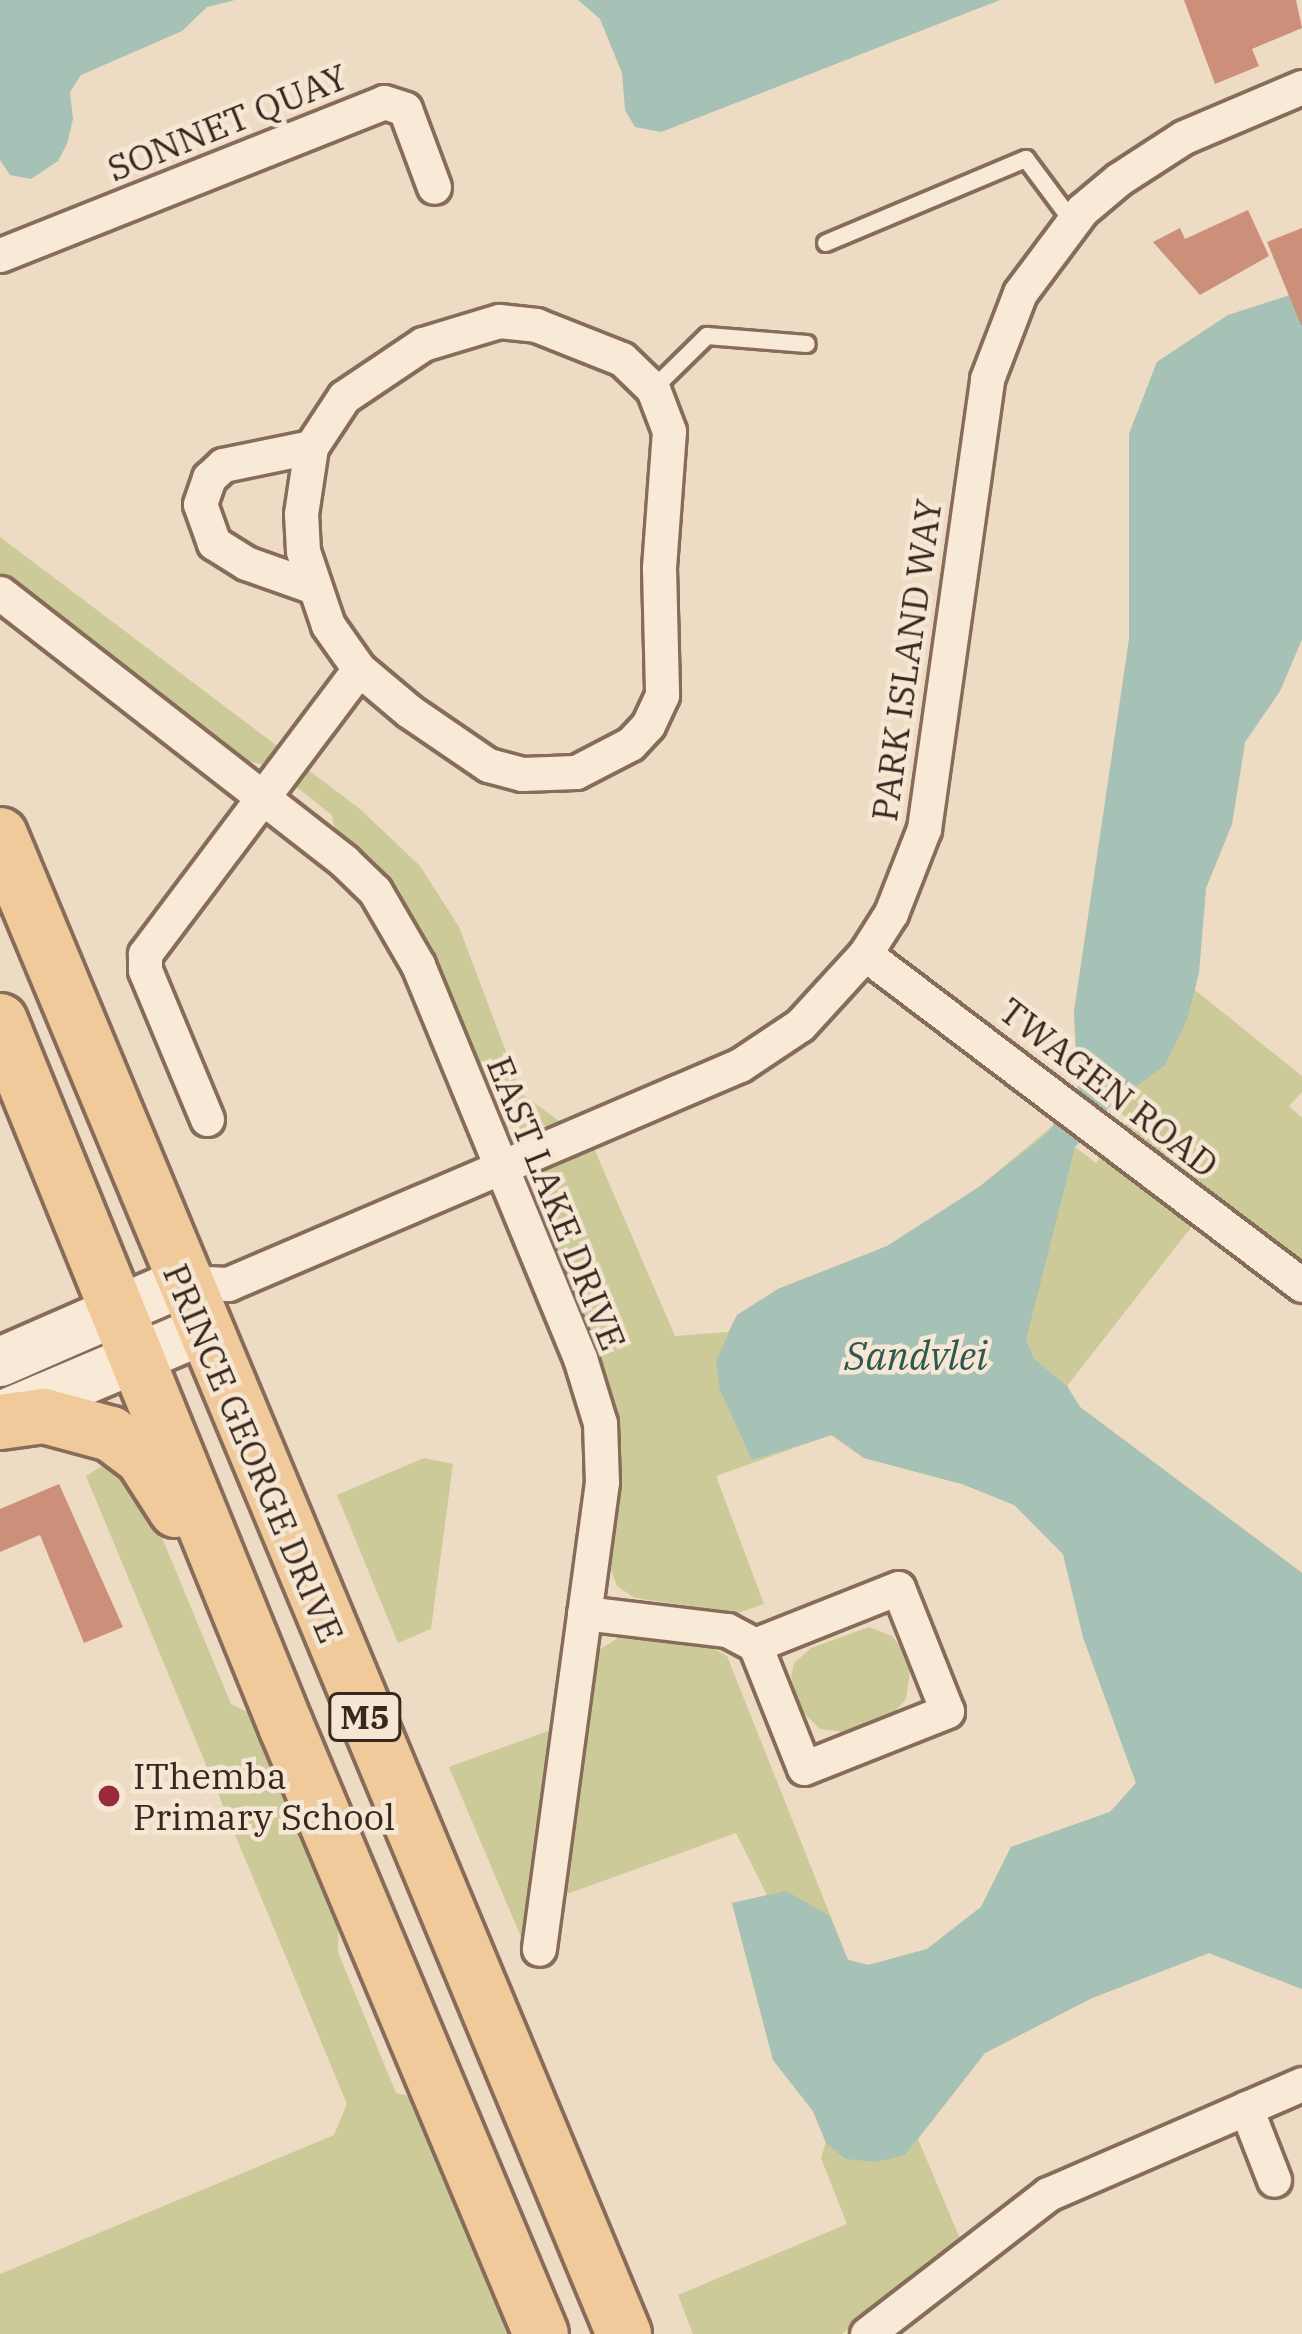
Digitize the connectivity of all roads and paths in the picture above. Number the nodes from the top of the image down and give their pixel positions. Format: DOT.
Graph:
graph roads {
  1 [pos="1302,87"];
  2 [pos="434,187"];
  3 [pos="1072,221"];
  4 [pos="826,243"];
  5 [pos="0,255"];
  6 [pos="807,344"];
  7 [pos="653,389"];
  8 [pos="311,446"];
  9 [pos="311,586"];
  10 [pos="0,593"];
  11 [pos="359,668"];
  12 [pos="262,797"];
  13 [pos="0,835"];
  14 [pos="866,954"];
  15 [pos="0,1021"];
  16 [pos="207,1119"];
  17 [pos="500,1166"];
  18 [pos="1302,1286"];
  19 [pos="205,1299"];
  20 [pos="118,1311"];
  21 [pos="138,1360"];
  22 [pos="0,1362"];
  23 [pos="0,1419"];
  24 [pos="584,1613"];
  25 [pos="754,1645"];
  26 [pos="286,1726"];
  27 [pos="539,1949"];
  28 [pos="1302,2084"];
  29 [pos="527,2104"];
  30 [pos="1246,2108"];
  31 [pos="458,2133"];
  32 [pos="1274,2180"];
  33 [pos="542,2334"];
  34 [pos="624,2334"];
  35 [pos="866,2334"];
  1 -- 3 [label="street, PARK ISLAND WAY"];
  2 -- 5 [label="street, SONNET QUAY"];
  3 -- 4 [label="lane"];
  3 -- 14 [label="street, PARK ISLAND WAY"];
  6 -- 7 [label="lane"];
  7 -- 8 [label="street"];
  7 -- 11 [label="street"];
  8 -- 9 [label="street"];
  8 -- 9 [label="street"];
  9 -- 11 [label="street"];
  10 -- 12 [label="street, EAST LAKE DRIVE"];
  11 -- 12 [label="street"];
  12 -- 16 [label="street"];
  12 -- 17 [label="street, EAST LAKE DRIVE"];
  13 -- 19 [label="main road, PRINCE GEORGE DRIVE / M5"];
  14 -- 17 [label="street, PARK ISLAND WAY"];
  14 -- 18 [label="street, TWAGEN ROAD"];
  15 -- 20 [label="main road, PRINCE GEORGE DRIVE / M5"];
  17 -- 19 [label="street, PARK ISLAND WAY"];
  17 -- 24 [label="street, EAST LAKE DRIVE"];
  19 -- 20 [label="street"];
  19 -- 21 [label="street"];
  19 -- 29 [label="main road, PRINCE GEORGE DRIVE / M5"];
  20 -- 21 [label="main road, PRINCE GEORGE DRIVE / M5"];
  20 -- 22 [label="street"];
  21 -- 23 [label="street"];
  21 -- 26 [label="main road, PRINCE GEORGE DRIVE / M5"];
  23 -- 26 [label="main road"];
  24 -- 25 [label="street"];
  24 -- 27 [label="street, EAST LAKE DRIVE"];
  25 -- 25 [label="street"];
  26 -- 31 [label="main road, PRINCE GEORGE DRIVE / M5"];
  28 -- 30 [label="street"];
  29 -- 31 [label="main road"];
  29 -- 34 [label="main road, PRINCE GEORGE DRIVE / M5"];
  30 -- 32 [label="street"];
  30 -- 35 [label="street"];
  31 -- 33 [label="main road, PRINCE GEORGE DRIVE / M5"];
}
